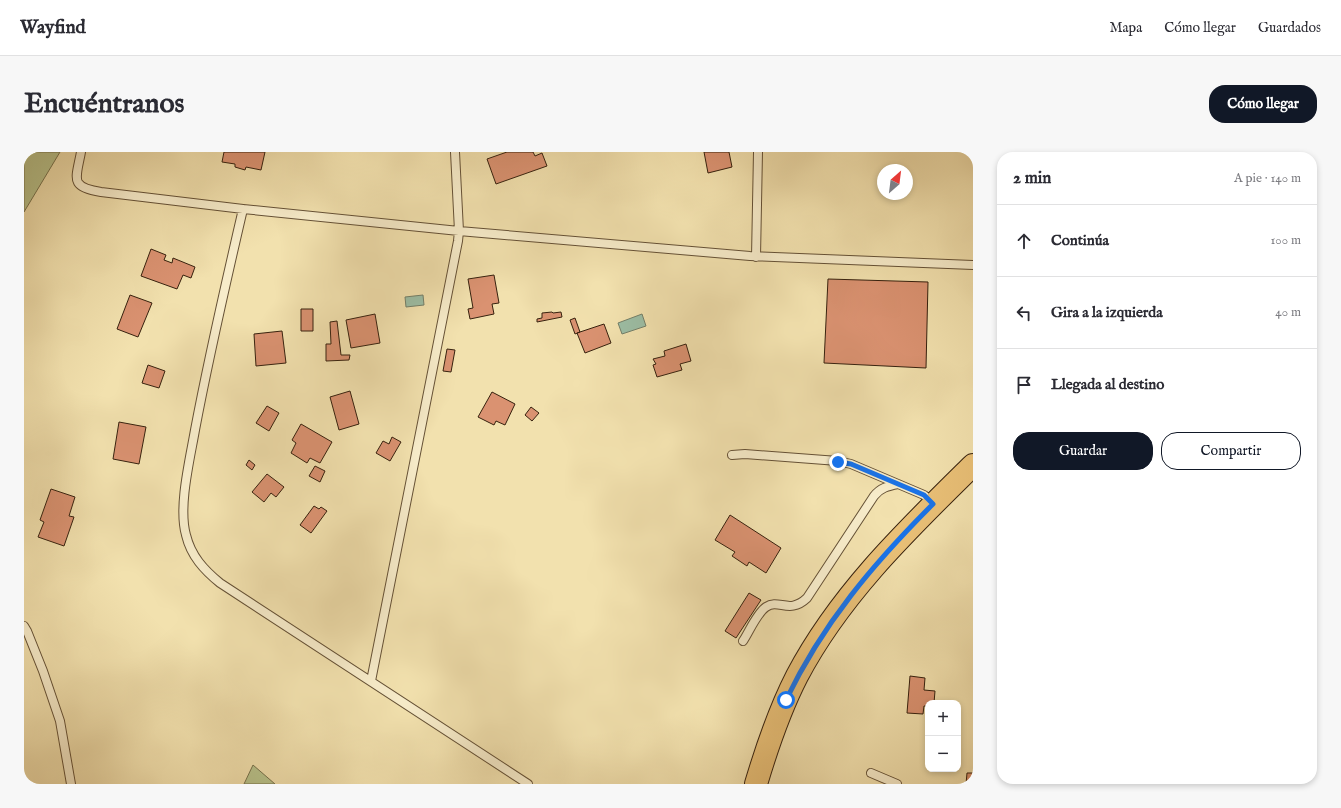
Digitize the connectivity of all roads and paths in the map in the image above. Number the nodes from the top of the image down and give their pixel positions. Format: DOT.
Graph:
graph roads {
  1 [pos="81,152"];
  2 [pos="454,152"];
  3 [pos="758,152"];
  4 [pos="243,209"];
  5 [pos="459,231"];
  6 [pos="756,256"];
  7 [pos="973,265"];
  8 [pos="732,455"];
  9 [pos="973,465"];
  10 [pos="898,484"];
  11 [pos="933,504"];
  12 [pos="24,626"];
  13 [pos="743,641"];
  14 [pos="370,681"];
  15 [pos="871,772"];
  16 [pos="71,784"];
  17 [pos="528,784"];
  18 [pos="756,784"];
  19 [pos="897,784"];
  1 -- 4 [label="lane"];
  2 -- 5 [label="lane"];
  3 -- 6 [label="lane"];
  4 -- 5 [label="lane"];
  4 -- 14 [label="lane"];
  5 -- 6 [label="lane"];
  5 -- 14 [label="lane"];
  6 -- 7 [label="lane"];
  8 -- 10 [label="lane"];
  9 -- 11 [label="main road"];
  10 -- 11 [label="lane"];
  10 -- 13 [label="lane"];
  11 -- 18 [label="main road"];
  12 -- 16 [label="lane"];
  14 -- 17 [label="lane"];
  15 -- 19 [label="lane"];
}
